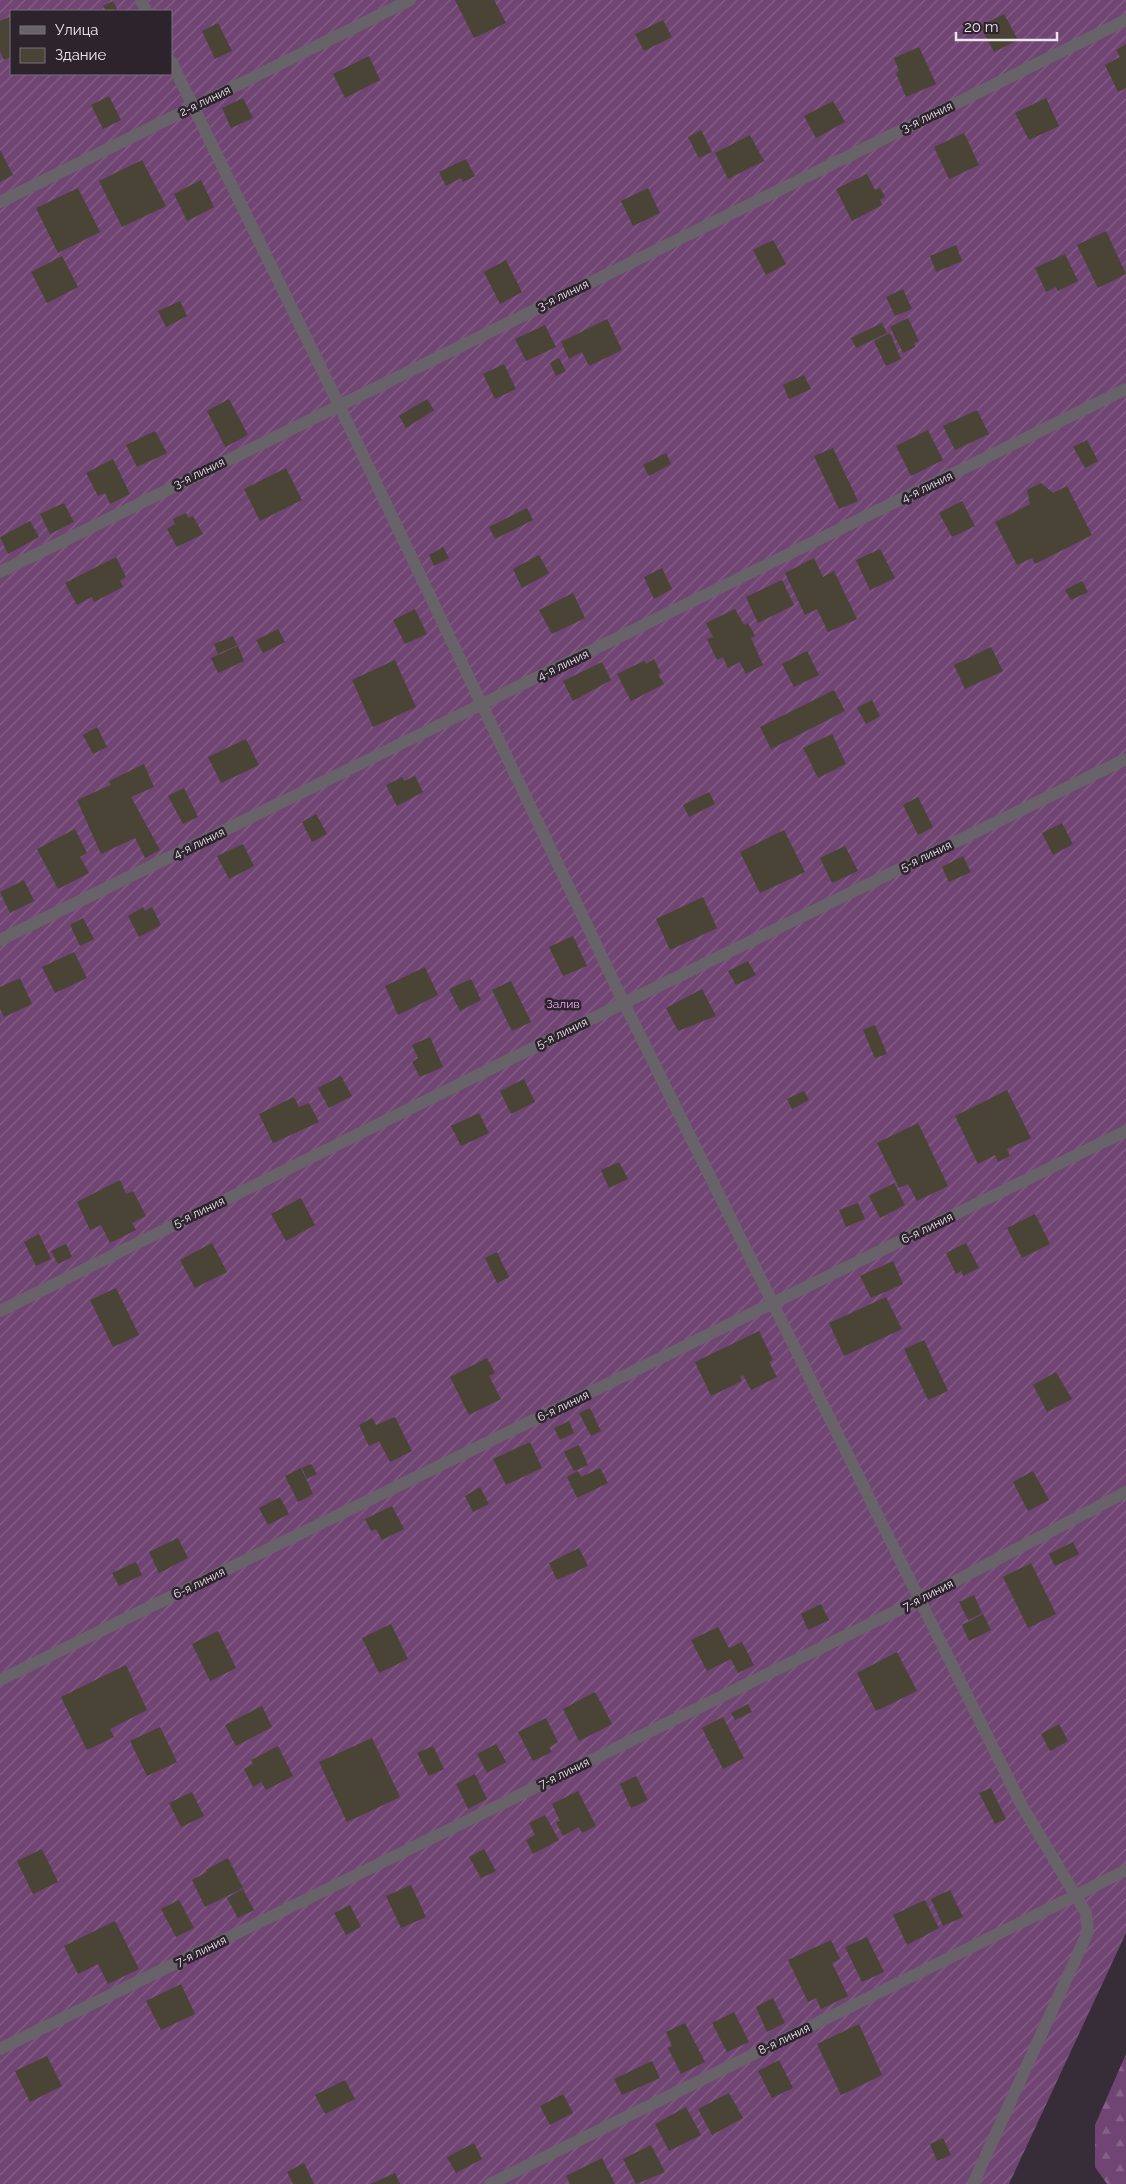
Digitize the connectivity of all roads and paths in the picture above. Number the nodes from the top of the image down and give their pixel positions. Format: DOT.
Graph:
graph roads {
  1 [pos="410,0"];
  2 [pos="1126,20"];
  3 [pos="172,63"];
  4 [pos="194,107"];
  5 [pos="0,202"];
  6 [pos="1126,390"];
  7 [pos="339,404"];
  8 [pos="0,572"];
  9 [pos="481,705"];
  10 [pos="1126,759"];
  11 [pos="0,940"];
  12 [pos="624,1003"];
  13 [pos="1126,1130"];
  14 [pos="774,1304"];
  15 [pos="0,1311"];
  16 [pos="1126,1492"];
  17 [pos="921,1599"];
  18 [pos="0,1680"];
  19 [pos="1126,1870"];
  20 [pos="1077,1895"];
  21 [pos="0,2050"];
  22 [pos="490,2184"];
  23 [pos="972,2184"];
  1 -- 4 [label="street, 2-я линия"];
  2 -- 7 [label="street, 3-я линия"];
  3 -- 4 [label="street"];
  4 -- 5 [label="street, 2-я линия"];
  4 -- 7 [label="street"];
  6 -- 9 [label="street, 4-я линия"];
  7 -- 8 [label="street, 3-я линия"];
  7 -- 9 [label="street"];
  9 -- 11 [label="street, 4-я линия"];
  9 -- 12 [label="street"];
  10 -- 12 [label="street, 5-я линия"];
  12 -- 14 [label="street"];
  12 -- 15 [label="street, 5-я линия"];
  13 -- 14 [label="street, 6-я линия"];
  14 -- 17 [label="street"];
  14 -- 18 [label="street, 6-я линия"];
  16 -- 17 [label="street, 7-я линия"];
  17 -- 20 [label="street"];
  17 -- 21 [label="street, 7-я линия"];
  19 -- 20 [label="street, 8-я линия"];
  20 -- 22 [label="street, 8-я линия"];
  20 -- 23 [label="street"];
}
